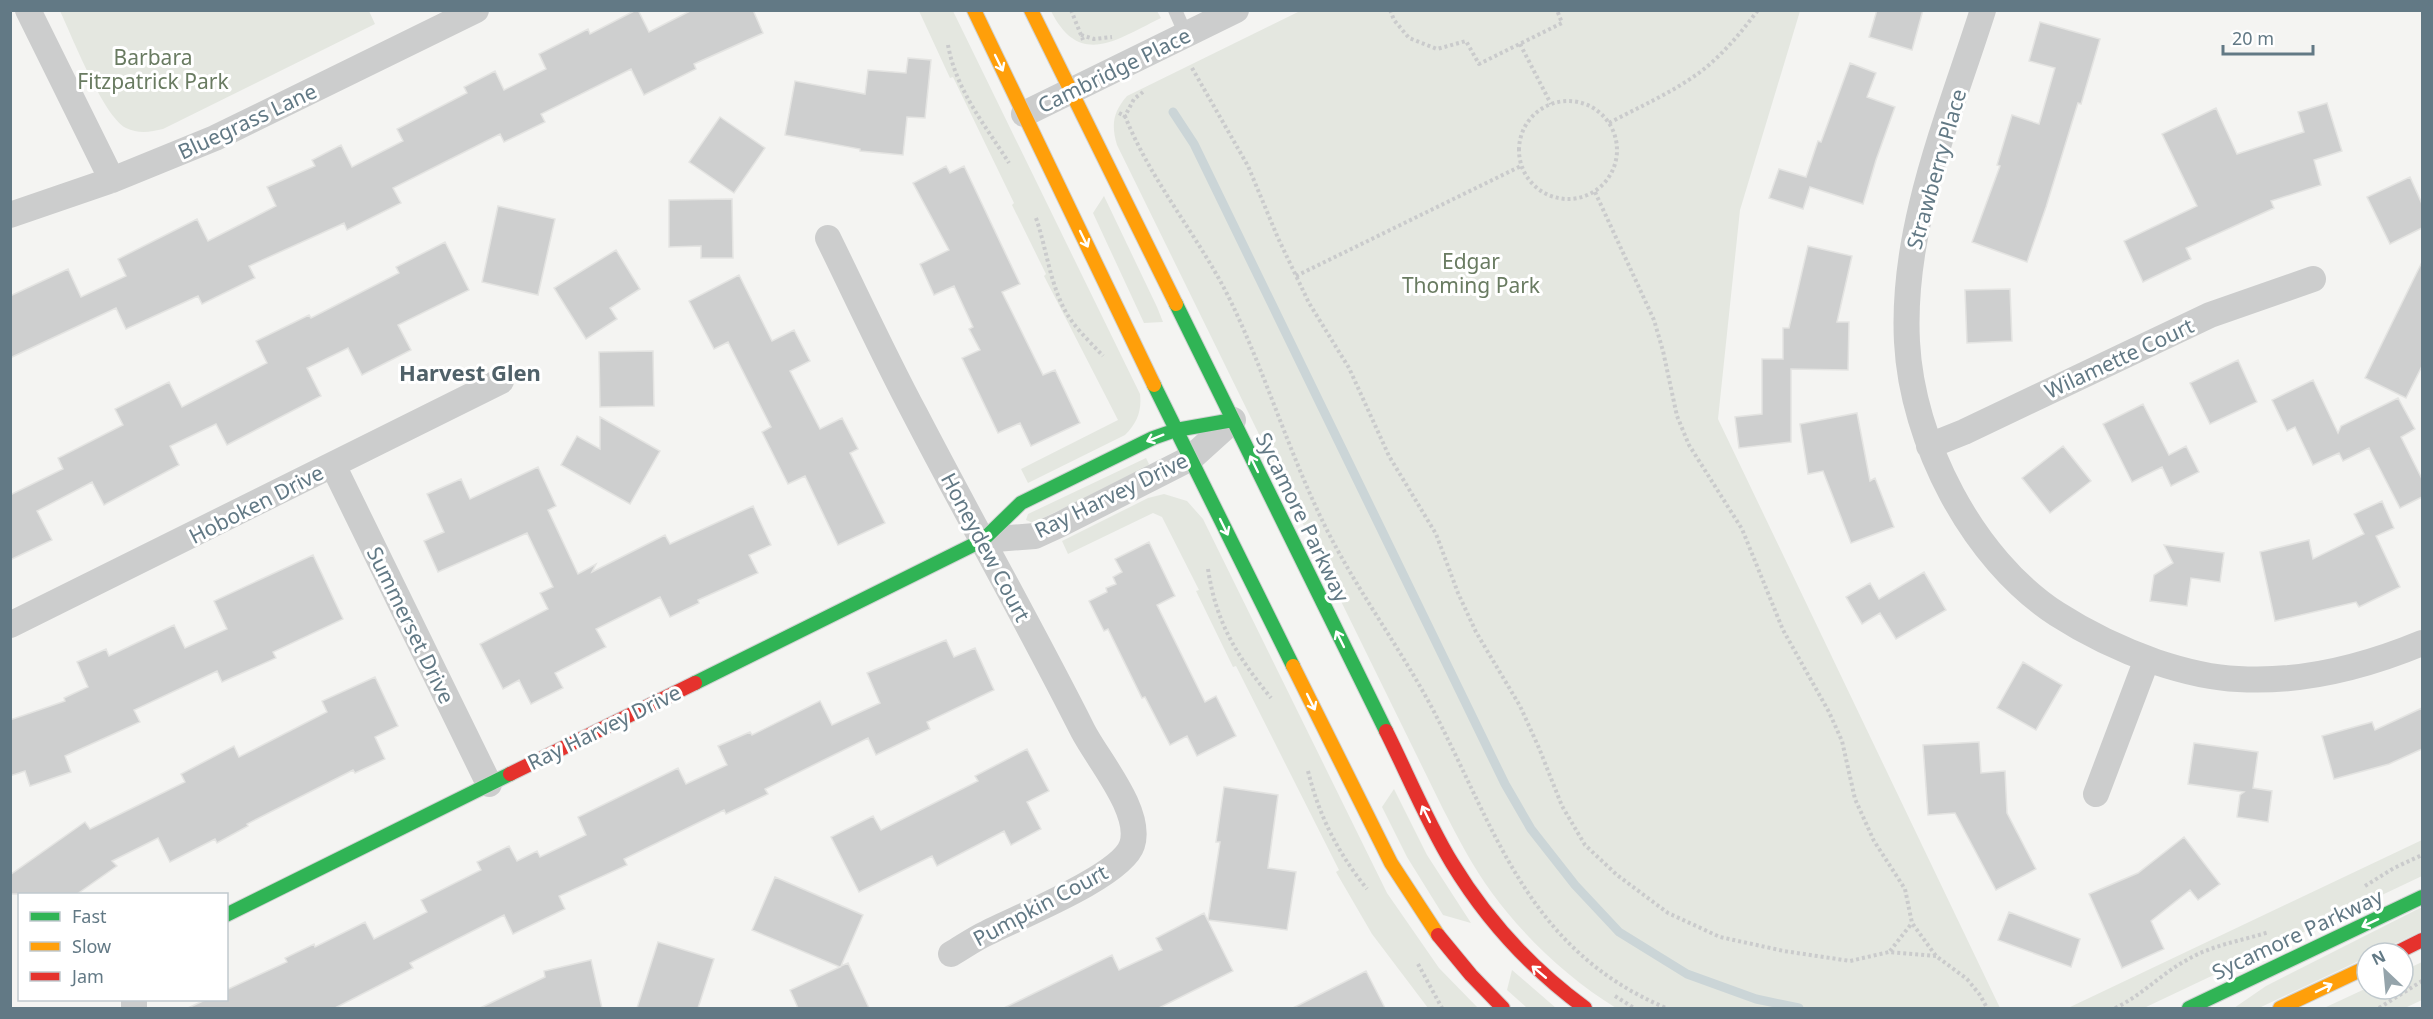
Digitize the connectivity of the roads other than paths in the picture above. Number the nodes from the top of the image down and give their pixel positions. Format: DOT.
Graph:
graph roads {
  1 [pos="28,10"];
  2 [pos="476,10"];
  3 [pos="974,10"];
  4 [pos="1031,10"];
  5 [pos="1174,10"];
  6 [pos="1236,10"];
  7 [pos="1983,10"];
  8 [pos="1186,35"];
  9 [pos="1071,91"];
  10 [pos="1024,114"];
  11 [pos="112,180"];
  12 [pos="10,215"];
  13 [pos="828,238"];
  14 [pos="2313,279"];
  15 [pos="501,381"];
  16 [pos="1233,420"];
  17 [pos="1176,430"];
  18 [pos="1929,446"];
  19 [pos="1191,458"];
  20 [pos="333,465"];
  21 [pos="983,540"];
  22 [pos="10,625"];
  23 [pos="2422,643"];
  24 [pos="2147,659"];
  25 [pos="489,784"];
  26 [pos="2096,794"];
  27 [pos="1127,855"];
  28 [pos="2422,897"];
  29 [pos="228,914"];
  30 [pos="951,954"];
  31 [pos="2355,973"];
  32 [pos="1503,1008"];
  33 [pos="1584,1008"];
  34 [pos="2189,1008"];
  35 [pos="2280,1008"];
  1 -- 11 [label="street"];
  2 -- 11 [label="street, Bluegrass Lane"];
  3 -- 10 [label="main road, one-way"];
  4 -- 9 [label="main road, Sycamore Parkway"];
  5 -- 8 [label="lane"];
  6 -- 8 [label="street, Cambridge Place"];
  7 -- 18 [label="street, Strawberry Place"];
  8 -- 9 [label="street, Cambridge Place"];
  9 -- 10 [label="street, Cambridge Place"];
  9 -- 16 [label="main road, Sycamore Parkway"];
  10 -- 17 [label="main road, one-way"];
  11 -- 12 [label="street, Bluegrass Lane"];
  13 -- 21 [label="street, Honeydew Court"];
  14 -- 18 [label="street, Wilamette Court"];
  15 -- 20 [label="street, Hoboken Drive"];
  16 -- 17 [label="main road, Ray Harvey Drive"];
  16 -- 19 [label="street, Ray Harvey Drive"];
  33 -- 16 [label="main road, Sycamore Parkway, one-way"];
  17 -- 19 [label="main road"];
  17 -- 21 [label="main road, Ray Harvey Drive, one-way"];
  18 -- 24 [label="street, Strawberry Place"];
  19 -- 21 [label="street, Ray Harvey Drive"];
  19 -- 32 [label="main road, one-way"];
  20 -- 22 [label="street, Hoboken Drive"];
  20 -- 25 [label="street, Summerset Drive"];
  21 -- 25 [label="main road, Ray Harvey Drive"];
  21 -- 27 [label="street, Honeydew Court"];
  23 -- 24 [label="street, Strawberry Place"];
  24 -- 26 [label="street"];
  25 -- 29 [label="main road, Ray Harvey Drive"];
  27 -- 30 [label="street, Pumpkin Court"];
  28 -- 34 [label="main road, Sycamore Parkway, one-way"];
  35 -- 31 [label="main road, one-way"];
}
